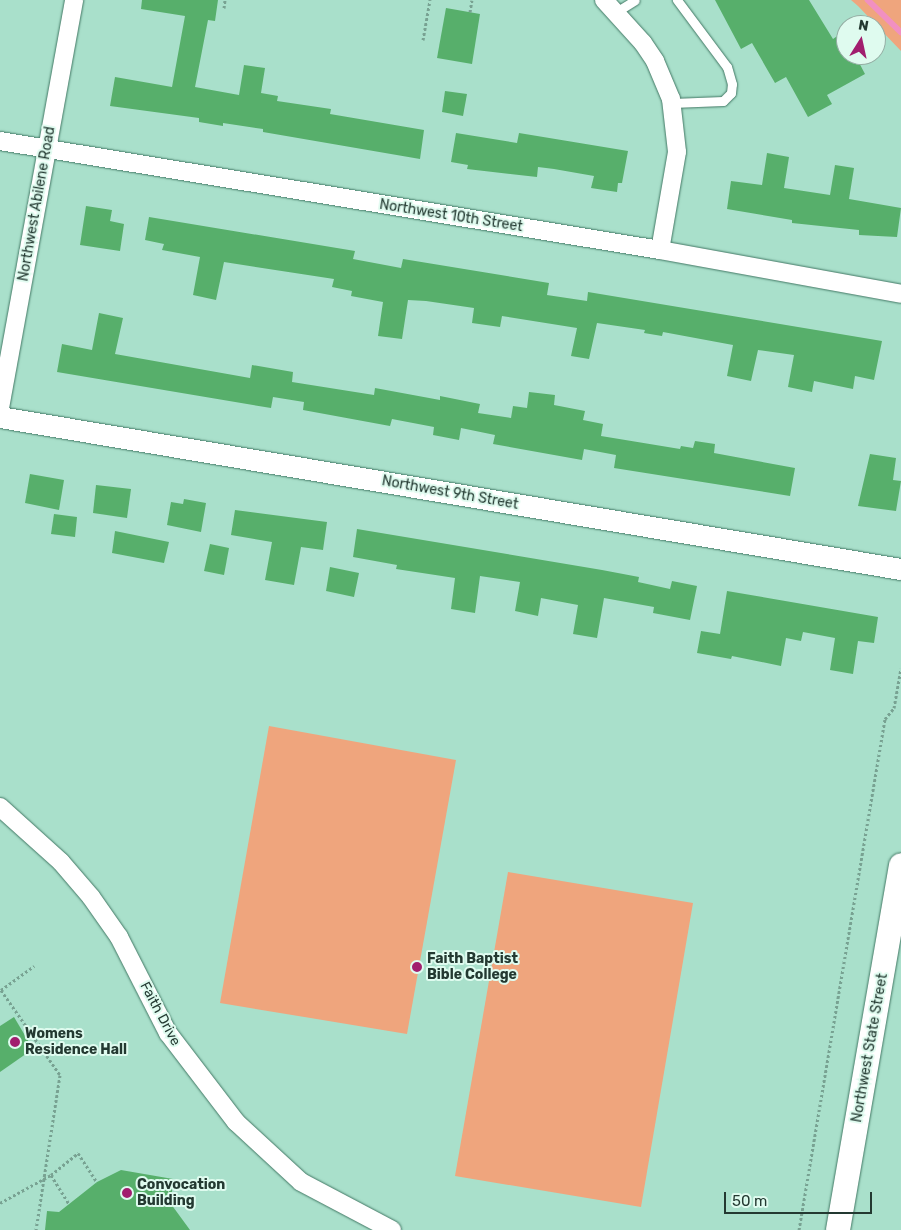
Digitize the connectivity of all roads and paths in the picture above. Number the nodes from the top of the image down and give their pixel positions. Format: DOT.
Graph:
graph roads {
  1 [pos="74,0"];
  2 [pos="225,0"];
  3 [pos="430,0"];
  4 [pos="472,0"];
  5 [pos="635,0"];
  6 [pos="677,0"];
  7 [pos="610,6"];
  8 [pos="224,8"];
  9 [pos="470,12"];
  10 [pos="423,40"];
  11 [pos="672,103"];
  12 [pos="0,141"];
  13 [pos="46,149"];
  14 [pos="660,250"];
  15 [pos="901,294"];
  16 [pos="0,408"];
  17 [pos="0,417"];
  18 [pos="901,570"];
  19 [pos="901,669"];
  20 [pos="0,807"];
  21 [pos="901,865"];
  22 [pos="34,966"];
  23 [pos="0,991"];
  24 [pos="30,1031"];
  25 [pos="27,1035"];
  26 [pos="51,1175"];
  27 [pos="46,1178"];
  28 [pos="97,1182"];
  29 [pos="0,1203"];
  30 [pos="69,1204"];
  31 [pos="36,1230"];
  32 [pos="392,1230"];
  33 [pos="799,1230"];
  34 [pos="838,1230"];
  1 -- 13 [label="street, Northwest Abilene Road"];
  2 -- 8 [label="path"];
  3 -- 10 [label="path"];
  4 -- 9 [label="path"];
  5 -- 7 [label="lane"];
  6 -- 11 [label="lane"];
  7 -- 11 [label="street"];
  11 -- 14 [label="street"];
  12 -- 13 [label="street, Northwest 10th Street"];
  13 -- 14 [label="street, Northwest 10th Street"];
  13 -- 16 [label="street, Northwest Abilene Road"];
  14 -- 15 [label="street, Northwest 10th Street"];
  17 -- 18 [label="street, Northwest 9th Street"];
  19 -- 33 [label="path"];
  20 -- 32 [label="street, Faith Drive"];
  21 -- 34 [label="main road, Northwest State Street"];
  22 -- 23 [label="path"];
  23 -- 24 [label="path"];
  24 -- 25 [label="path"];
  24 -- 27 [label="path"];
  26 -- 27 [label="path"];
  26 -- 28 [label="path"];
  26 -- 30 [label="path"];
  27 -- 29 [label="path"];
  27 -- 31 [label="path"];
}
